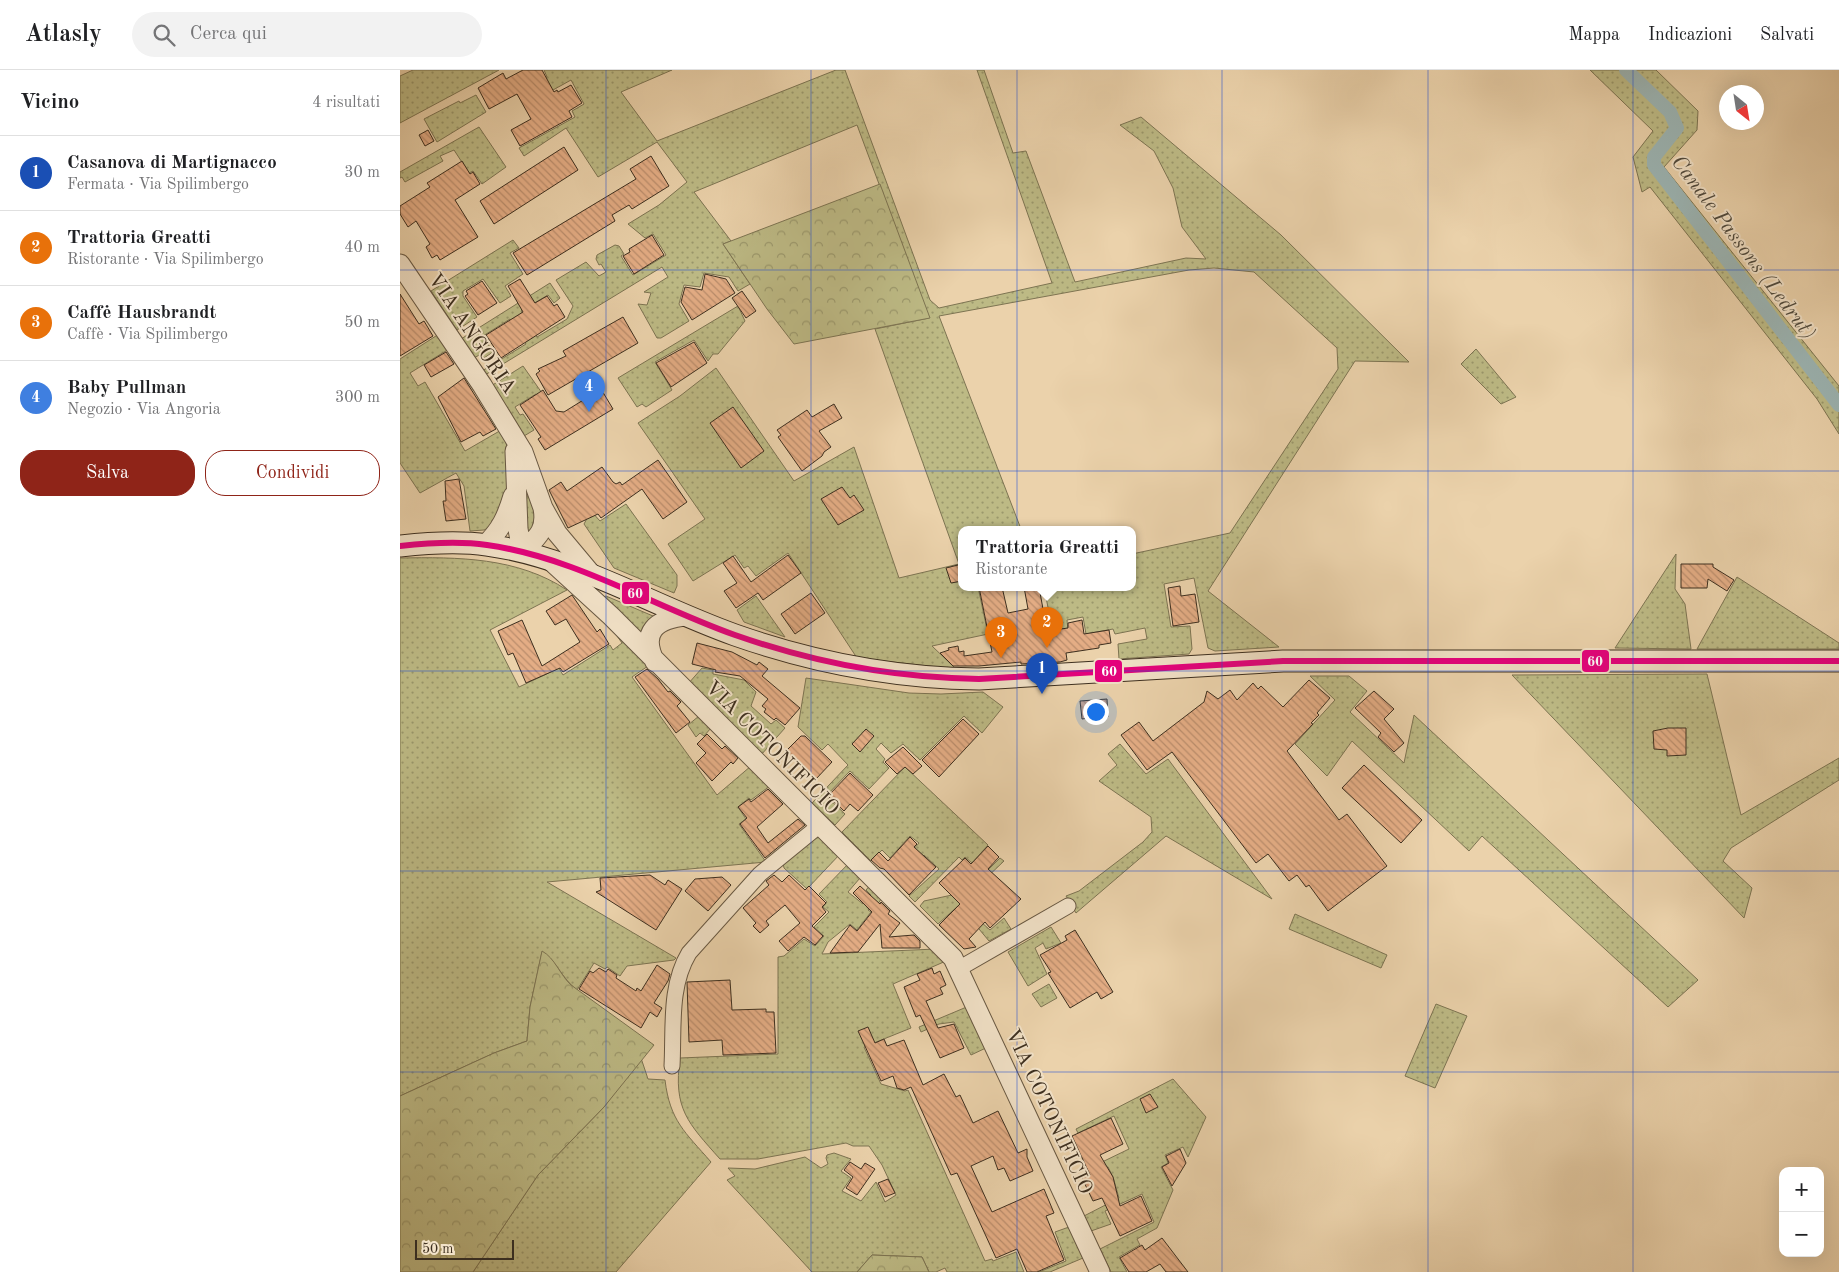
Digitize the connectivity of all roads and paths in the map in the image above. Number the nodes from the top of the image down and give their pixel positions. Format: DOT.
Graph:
graph roads {
  1 [pos="400,264"];
  2 [pos="509,428"];
  3 [pos="517,483"];
  4 [pos="543,508"];
  5 [pos="485,545"];
  6 [pos="400,546"];
  7 [pos="522,552"];
  8 [pos="551,561"];
  9 [pos="594,577"];
  10 [pos="686,616"];
  11 [pos="1839,662"];
  12 [pos="656,663"];
  13 [pos="820,825"];
  14 [pos="1068,906"];
  15 [pos="960,968"];
  16 [pos="672,1066"];
  17 [pos="1100,1272"];
  1 -- 2 [label="street, VIA ANGORIA"];
  2 -- 3 [label="street, VIA ANGORIA"];
  2 -- 4 [label="street, VIA ANGORIA"];
  3 -- 5 [label="street, VIA ANGORIA"];
  3 -- 7 [label="street, VIA ANGORIA"];
  4 -- 7 [label="street, VIA ANGORIA"];
  4 -- 9 [label="street, VIA ANGORIA"];
  5 -- 6 [label="main road"];
  5 -- 7 [label="main road"];
  7 -- 8 [label="main road"];
  8 -- 9 [label="main road"];
  8 -- 12 [label="street, VIA COTONIFICIO"];
  9 -- 10 [label="main road"];
  10 -- 11 [label="main road"];
  10 -- 12 [label="street"];
  12 -- 13 [label="street, VIA COTONIFICIO"];
  13 -- 15 [label="street, VIA COTONIFICIO"];
  13 -- 16 [label="street"];
  14 -- 15 [label="street"];
  15 -- 17 [label="street, VIA COTONIFICIO"];
}
